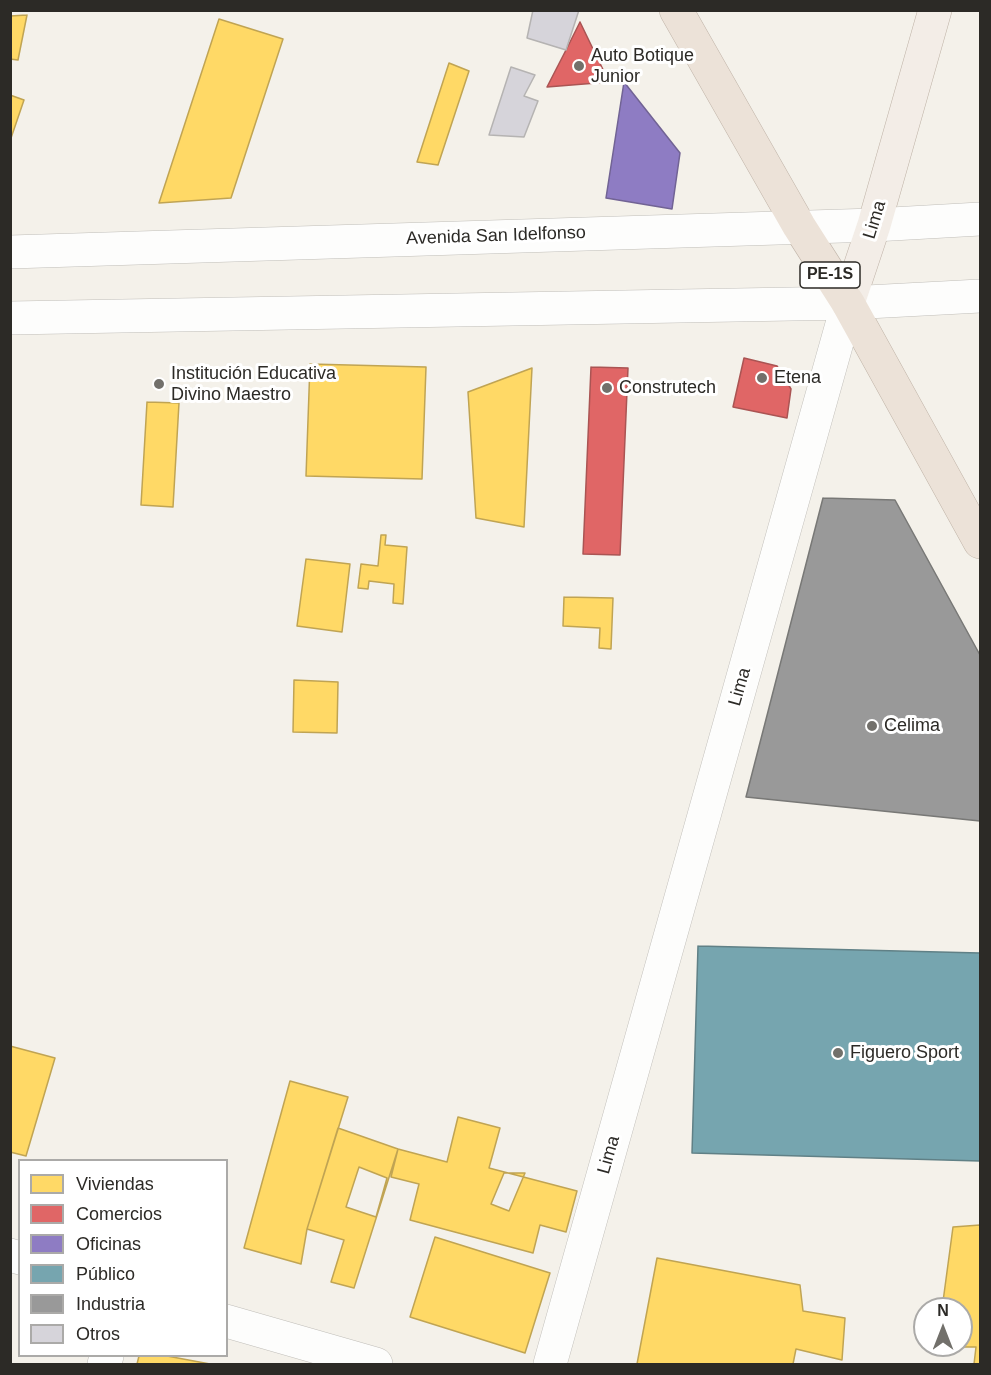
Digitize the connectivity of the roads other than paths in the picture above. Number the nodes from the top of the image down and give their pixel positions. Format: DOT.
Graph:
graph roads {
  1 [pos="676,10"];
  2 [pos="935,10"];
  3 [pos="981,219"];
  4 [pos="874,225"];
  5 [pos="799,226"];
  6 [pos="10,252"];
  7 [pos="981,296"];
  8 [pos="848,303"];
  9 [pos="10,318"];
  10 [pos="981,542"];
  11 [pos="228,1322"];
  12 [pos="376,1365"];
  13 [pos="550,1365"];
  1 -- 5 [label="highway, PE-1S"];
  2 -- 4 [label="main road, Lima"];
  3 -- 4 [label="street, Avenida San Idelfonso"];
  4 -- 5 [label="street, Avenida San Idelfonso"];
  4 -- 8 [label="main road, Lima"];
  5 -- 6 [label="street, Avenida San Idelfonso"];
  5 -- 8 [label="highway, PE-1S"];
  7 -- 8 [label="street"];
  8 -- 9 [label="street"];
  8 -- 10 [label="highway, PE-1S"];
  8 -- 13 [label="street, Lima"];
  11 -- 12 [label="street"];
}
